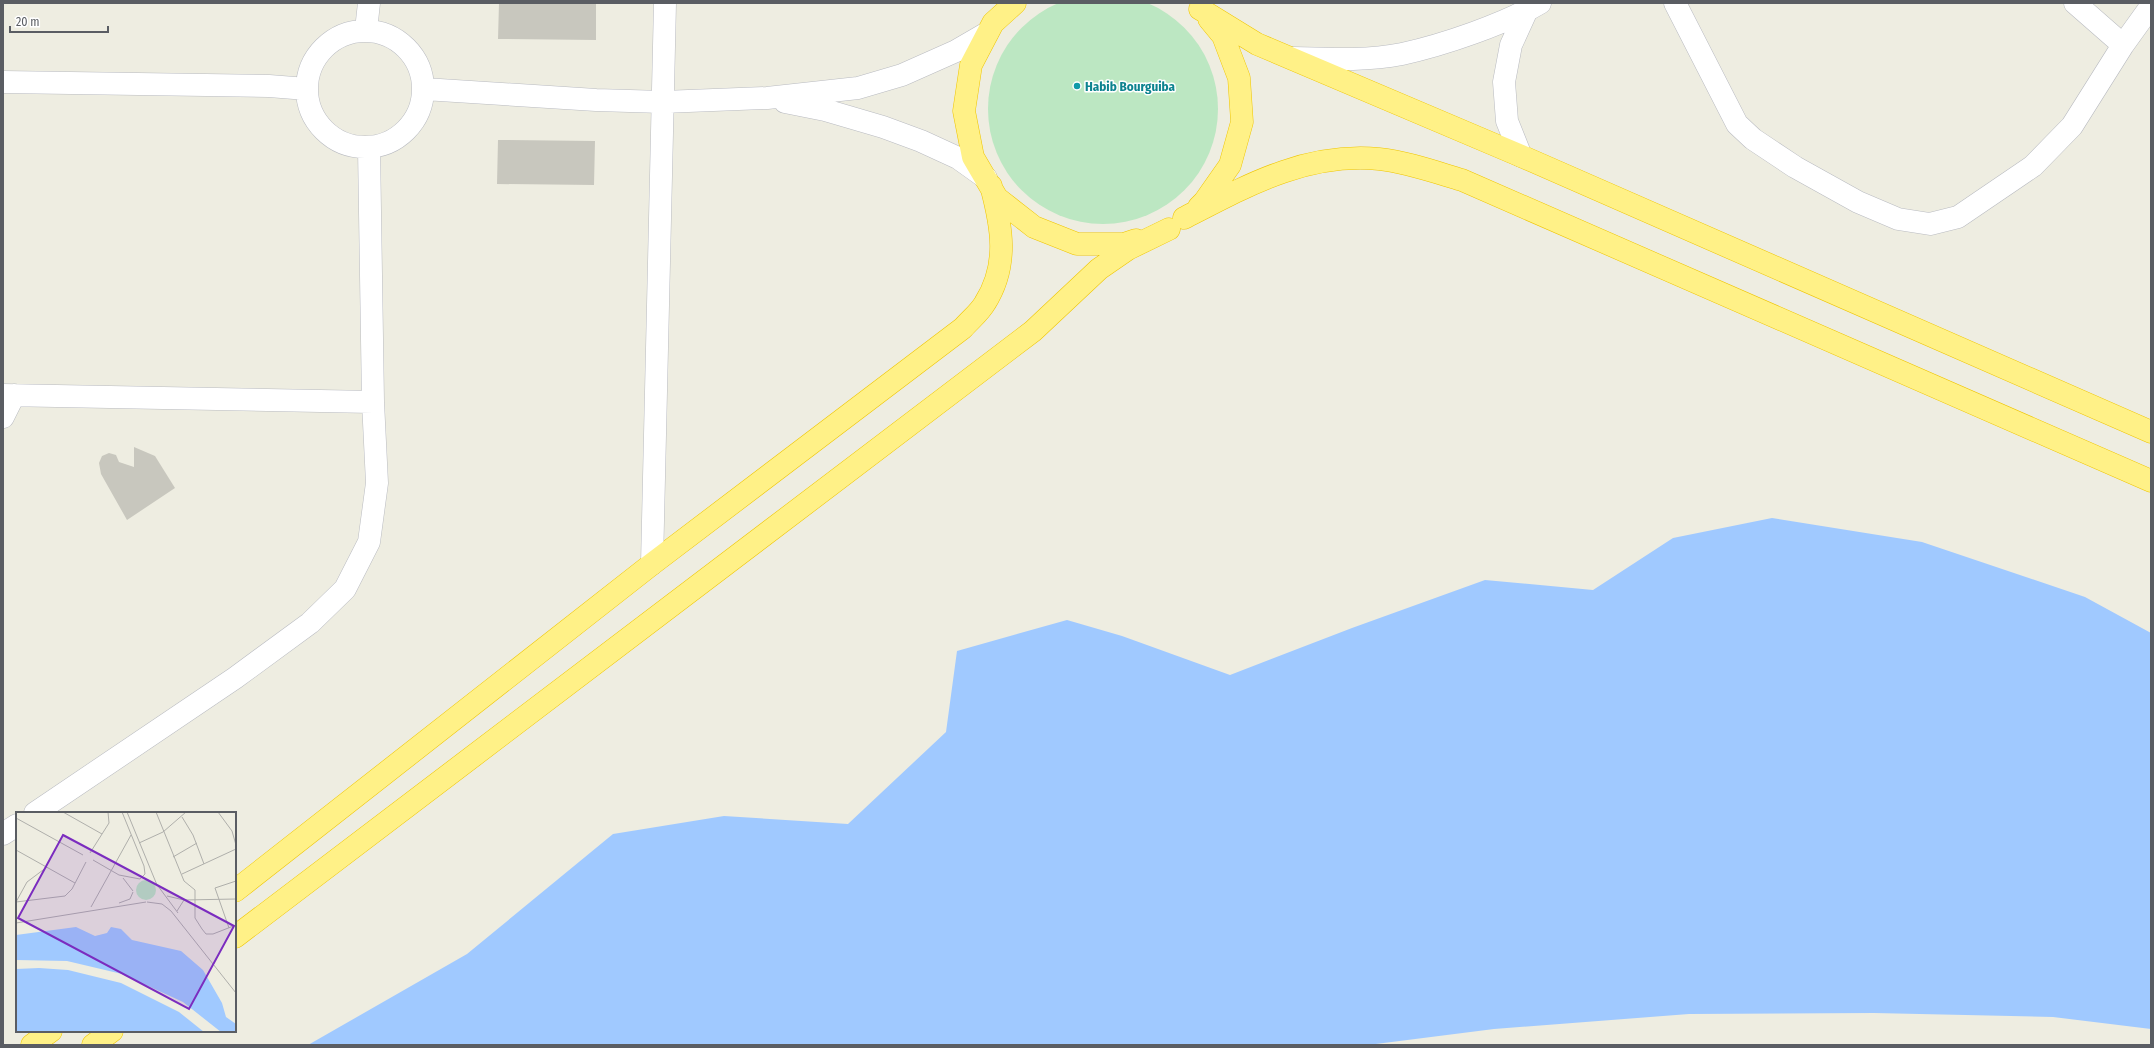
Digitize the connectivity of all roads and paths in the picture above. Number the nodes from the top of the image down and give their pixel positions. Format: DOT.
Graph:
graph roads {
  1 [pos="369,3"];
  2 [pos="665,3"];
  3 [pos="1015,3"];
  4 [pos="1675,3"];
  5 [pos="2075,3"];
  6 [pos="1198,6"];
  7 [pos="2151,6"];
  8 [pos="1534,7"];
  9 [pos="366,30"];
  10 [pos="988,33"];
  11 [pos="2123,45"];
  12 [pos="1293,58"];
  13 [pos="3,82"];
  14 [pos="307,89"];
  15 [pos="424,89"];
  16 [pos="766,98"];
  17 [pos="663,102"];
  18 [pos="369,148"];
  19 [pos="1521,156"];
  20 [pos="988,182"];
  21 [pos="1176,224"];
  22 [pos="8,395"];
  23 [pos="372,402"];
  24 [pos="3,417"];
  25 [pos="2151,432"];
  26 [pos="2151,481"];
  27 [pos="652,564"];
  28 [pos="36,812"];
  29 [pos="16,826"];
  30 [pos="3,834"];
  31 [pos="236,890"];
  32 [pos="236,936"];
  33 [pos="50,1032"];
  34 [pos="111,1032"];
  35 [pos="32,1045"];
  36 [pos="93,1045"];
  1 -- 9 [label="street"];
  2 -- 17 [label="street"];
  3 -- 10 [label="highway"];
  4 -- 11 [label="street"];
  5 -- 11 [label="street"];
  6 -- 12 [label="highway"];
  6 -- 21 [label="highway"];
  7 -- 11 [label="street"];
  8 -- 12 [label="street"];
  8 -- 19 [label="street"];
  9 -- 14 [label="street"];
  9 -- 15 [label="street"];
  10 -- 16 [label="street"];
  10 -- 20 [label="highway"];
  12 -- 19 [label="highway"];
  13 -- 14 [label="street"];
  14 -- 18 [label="street"];
  15 -- 17 [label="street"];
  15 -- 18 [label="street"];
  16 -- 17 [label="street"];
  16 -- 20 [label="street"];
  17 -- 27 [label="street"];
  18 -- 23 [label="street"];
  19 -- 25 [label="highway"];
  20 -- 21 [label="highway"];
  20 -- 27 [label="highway"];
  21 -- 26 [label="highway"];
  21 -- 32 [label="highway"];
  22 -- 23 [label="street"];
  22 -- 24 [label="street"];
  23 -- 28 [label="street"];
  27 -- 31 [label="highway"];
  29 -- 30 [label="street"];
  33 -- 35 [label="highway"];
  34 -- 36 [label="highway"];
}
